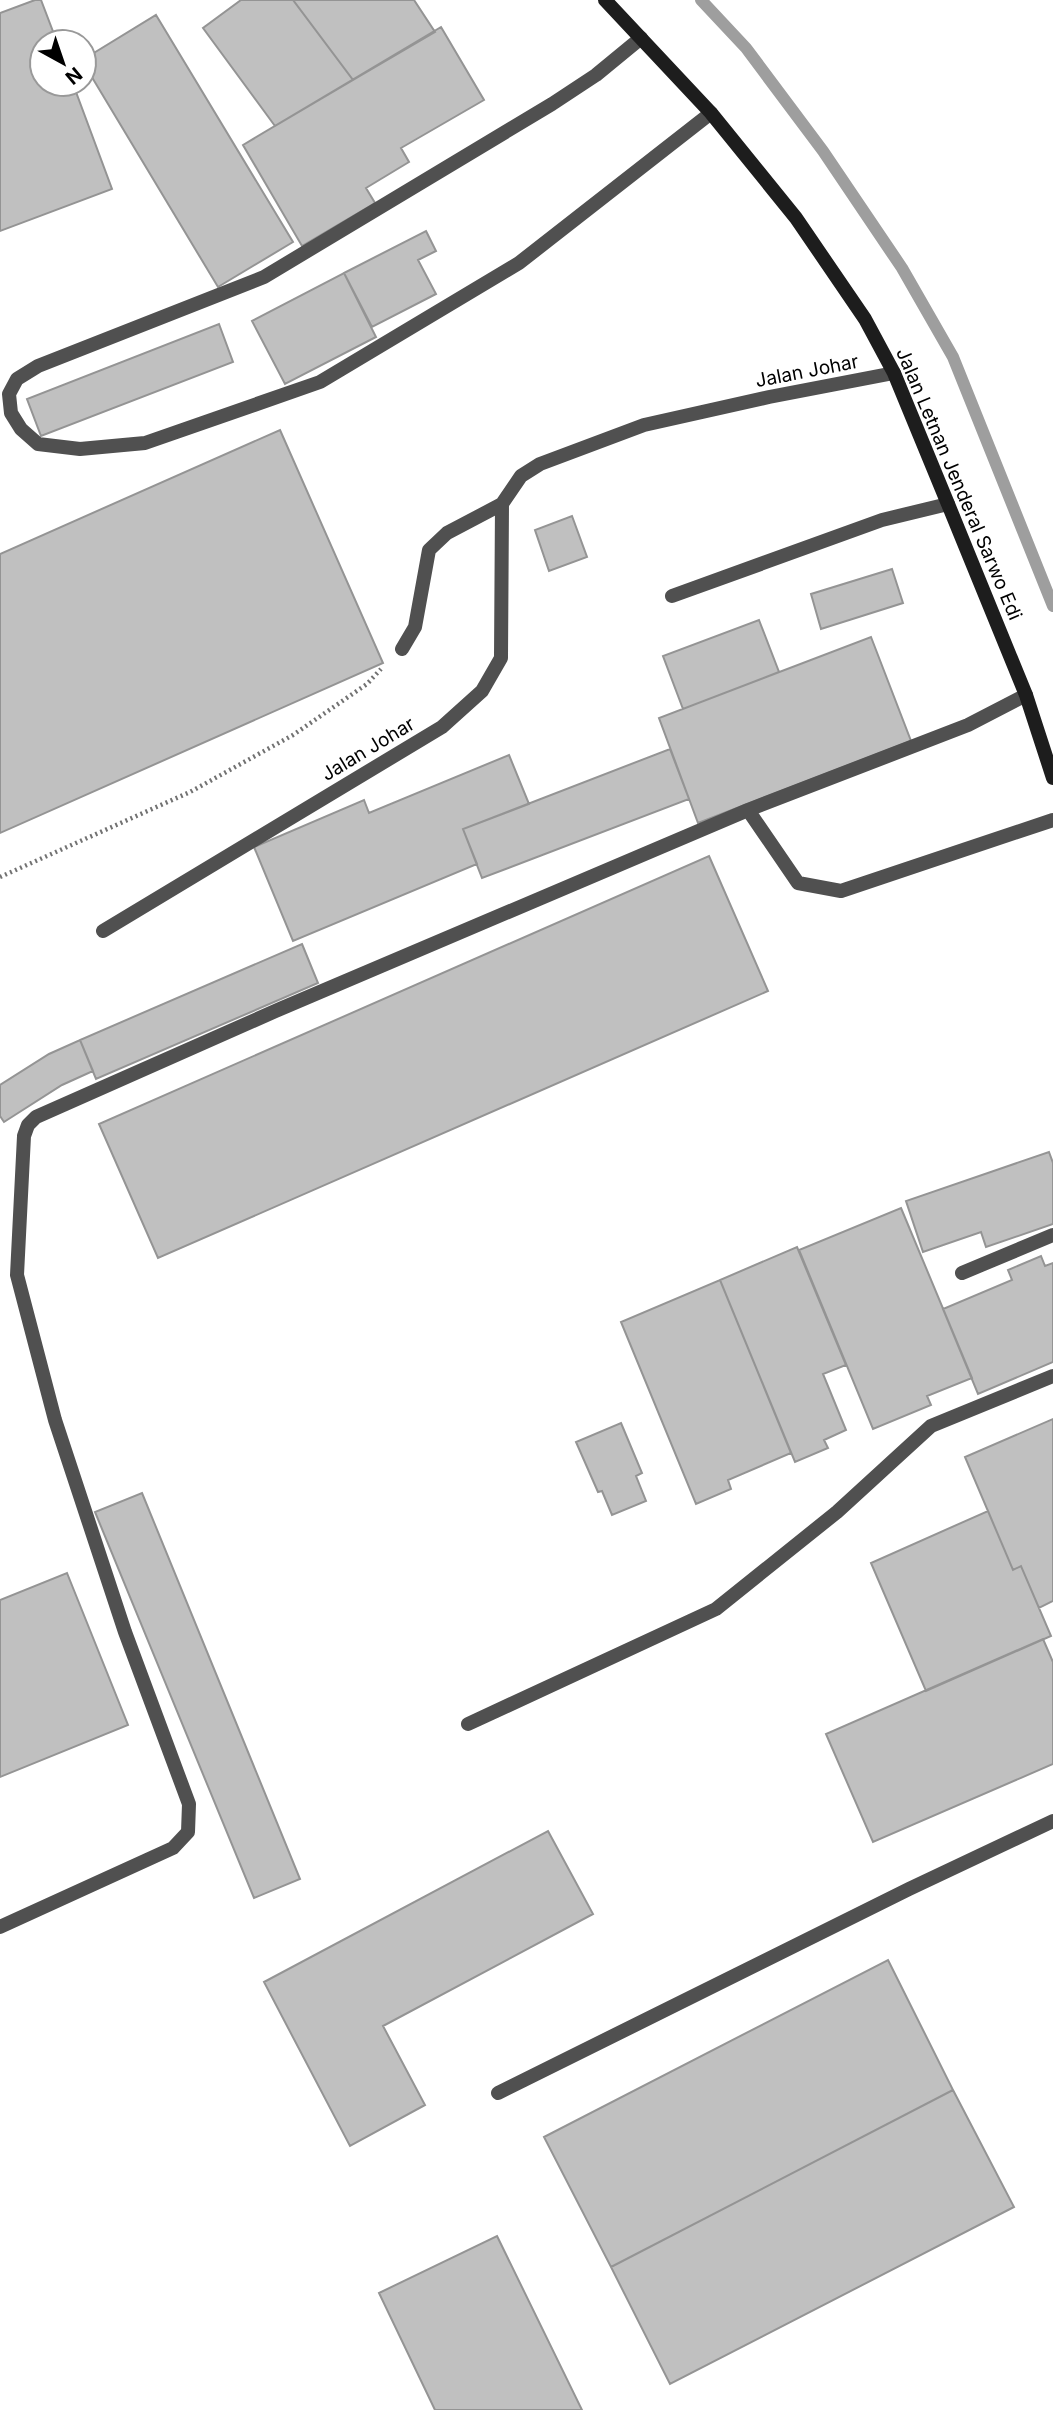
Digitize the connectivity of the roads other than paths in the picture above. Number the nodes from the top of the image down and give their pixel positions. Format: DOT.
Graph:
graph roads {
  1 [pos="605,0"];
  2 [pos="641,37"];
  3 [pos="711,113"];
  4 [pos="894,373"];
  5 [pos="502,504"];
  6 [pos="948,504"];
  7 [pos="672,596"];
  8 [pos="401,649"];
  9 [pos="1026,695"];
  10 [pos="1053,778"];
  11 [pos="748,810"];
  12 [pos="1053,820"];
  13 [pos="103,931"];
  14 [pos="1053,1235"];
  15 [pos="962,1273"];
  16 [pos="1053,1376"];
  17 [pos="468,1724"];
  18 [pos="1053,1821"];
  19 [pos="0,1927"];
  20 [pos="498,2093"];
  1 -- 2 [label="main road, Jalan Letnan Jenderal Sarwo Edi"];
  2 -- 3 [label="main road, Jalan Letnan Jenderal Sarwo Edi"];
  2 -- 3 [label="lane"];
  3 -- 4 [label="main road, Jalan Letnan Jenderal Sarwo Edi"];
  4 -- 5 [label="lane, Jalan Johar"];
  4 -- 6 [label="main road, Jalan Letnan Jenderal Sarwo Edi"];
  5 -- 8 [label="lane, Jalan Johar"];
  5 -- 13 [label="lane, Jalan Johar"];
  6 -- 7 [label="lane"];
  6 -- 9 [label="main road, Jalan Letnan Jenderal Sarwo Edi"];
  9 -- 10 [label="main road, Jalan Letnan Jenderal Sarwo Edi"];
  9 -- 11 [label="lane"];
  11 -- 12 [label="lane"];
  11 -- 19 [label="lane"];
  14 -- 15 [label="lane"];
  16 -- 17 [label="lane"];
  18 -- 20 [label="lane"];
}
